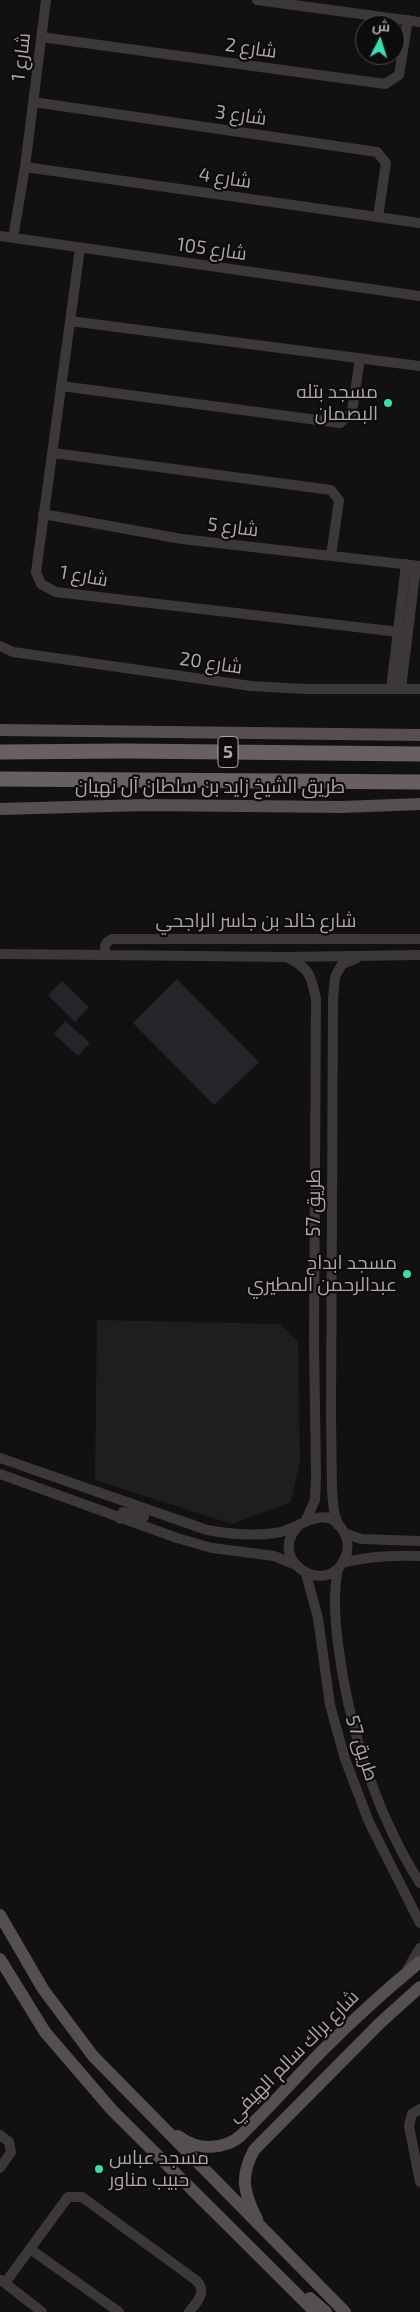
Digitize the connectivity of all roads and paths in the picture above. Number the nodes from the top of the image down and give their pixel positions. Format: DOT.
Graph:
graph roads {
  1 [pos="46,0"];
  2 [pos="257,0"];
  3 [pos="408,20"];
  4 [pos="420,22"];
  5 [pos="40,37"];
  6 [pos="33,102"];
  7 [pos="25,167"];
  8 [pos="378,217"];
  9 [pos="420,223"];
  10 [pos="0,236"];
  11 [pos="13,238"];
  12 [pos="80,248"];
  13 [pos="420,296"];
  14 [pos="70,321"];
  15 [pos="360,358"];
  16 [pos="420,366"];
  17 [pos="61,386"];
  18 [pos="53,453"];
  19 [pos="43,514"];
  20 [pos="331,556"];
  21 [pos="414,566"];
  22 [pos="399,632"];
  23 [pos="0,646"];
  24 [pos="396,689"];
  25 [pos="420,689"];
  26 [pos="0,731"];
  27 [pos="420,734"];
  28 [pos="0,752"];
  29 [pos="420,754"];
  30 [pos="0,779"];
  31 [pos="420,782"];
  32 [pos="0,800"];
  33 [pos="420,804"];
  34 [pos="145,805"];
  35 [pos="0,809"];
  36 [pos="420,939"];
  37 [pos="0,954"];
  38 [pos="107,955"];
  39 [pos="362,955"];
  40 [pos="420,955"];
  41 [pos="286,957"];
  42 [pos="316,999"];
  43 [pos="333,999"];
  44 [pos="315,1414"];
  45 [pos="331,1414"];
  46 [pos="316,1432"];
  47 [pos="332,1432"];
  48 [pos="0,1458"];
  49 [pos="0,1474"];
  50 [pos="120,1520"];
  51 [pos="303,1522"];
  52 [pos="338,1525"];
  53 [pos="207,1530"];
  54 [pos="344,1533"];
  55 [pos="420,1542"];
  56 [pos="420,1556"];
  57 [pos="294,1564"];
  58 [pos="340,1566"];
  59 [pos="306,1574"];
  60 [pos="362,1752"];
  61 [pos="345,1759"];
  62 [pos="420,1883"];
  63 [pos="0,1916"];
  64 [pos="420,1923"];
  65 [pos="420,1948"];
  66 [pos="0,1959"];
  67 [pos="420,1962"];
  68 [pos="403,1975"];
  69 [pos="420,1987"];
  70 [pos="286,2090"];
  71 [pos="297,2105"];
  72 [pos="420,2110"];
  73 [pos="157,2121"];
  74 [pos="0,2135"];
  75 [pos="0,2168"];
  76 [pos="420,2182"];
  77 [pos="261,2228"];
  78 [pos="30,2249"];
  79 [pos="2,2281"];
  80 [pos="290,2285"];
  81 [pos="30,2309"];
  82 [pos="42,2312"];
  83 [pos="119,2312"];
  84 [pos="189,2312"];
  85 [pos="315,2312"];
  86 [pos="326,2312"];
  87 [pos="345,2312"];
  1 -- 5 [label="street, شارع 1"];
  2 -- 3 [label="street"];
  3 -- 4 [label="street"];
  3 -- 5 [label="street, شارع 2"];
  5 -- 6 [label="street, شارع 1"];
  6 -- 7 [label="street, شارع 1"];
  6 -- 8 [label="street, شارع 3"];
  7 -- 8 [label="street, شارع 4"];
  7 -- 11 [label="street, شارع 1"];
  8 -- 9 [label="street, شارع 4"];
  10 -- 11 [label="street, شارع 105"];
  11 -- 12 [label="street, شارع 105"];
  12 -- 13 [label="street, شارع 105"];
  12 -- 14 [label="street, شارع 1"];
  14 -- 15 [label="street"];
  14 -- 17 [label="street, شارع 1"];
  15 -- 16 [label="street"];
  15 -- 17 [label="street"];
  17 -- 18 [label="street, شارع 1"];
  18 -- 19 [label="street, شارع 1"];
  18 -- 20 [label="street"];
  19 -- 20 [label="street, شارع 5"];
  19 -- 22 [label="street, شارع 1"];
  20 -- 21 [label="street, شارع 5"];
  21 -- 22 [label="street"];
  21 -- 24 [label="street"];
  22 -- 24 [label="street"];
  23 -- 24 [label="street, شارع 20"];
  24 -- 25 [label="street, شارع 20"];
  26 -- 27 [label="main road"];
  28 -- 29 [label="highway, طريق الشيخ زايد بن سلطان آل نهيان / 5"];
  30 -- 31 [label="highway, طريق الشيخ زايد بن سلطان آل نهيان / 5"];
  32 -- 34 [label="main road"];
  33 -- 34 [label="main road, طريق الشيخ زايد بن سلطان آل نهيان"];
  34 -- 35 [label="main road, طريق الشيخ زايد بن سلطان آل نهيان"];
  36 -- 38 [label="street, شارع خالد بن جاسر الراجحي"];
  37 -- 38 [label="street, شارع خالد بن جاسر الراجحي"];
  38 -- 41 [label="street, شارع خالد بن جاسر الراجحي"];
  39 -- 40 [label="street, شارع خالد بن جاسر الراجحي"];
  39 -- 41 [label="street, شارع خالد بن جاسر الراجحي"];
  39 -- 43 [label="street, طريق 57"];
  41 -- 42 [label="street, طريق 57"];
  42 -- 43 [label="street"];
  42 -- 44 [label="street, طريق 57"];
  43 -- 45 [label="street, طريق 57"];
  44 -- 45 [label="street"];
  44 -- 46 [label="street, طريق 57"];
  45 -- 47 [label="street, طريق 57"];
  46 -- 47 [label="street"];
  46 -- 51 [label="street, طريق 57"];
  47 -- 52 [label="street, طريق 57"];
  48 -- 53 [label="street"];
  49 -- 50 [label="street"];
  50 -- 53 [label="street"];
  50 -- 57 [label="street"];
  51 -- 52 [label="street"];
  51 -- 53 [label="street"];
  51 -- 57 [label="street"];
  52 -- 54 [label="street"];
  54 -- 55 [label="street"];
  54 -- 58 [label="street"];
  56 -- 58 [label="street"];
  57 -- 59 [label="street"];
  58 -- 59 [label="street"];
  58 -- 60 [label="street, طريق 57"];
  59 -- 61 [label="street, طريق 57"];
  60 -- 61 [label="street"];
  60 -- 62 [label="street, طريق 57"];
  61 -- 64 [label="street, طريق 57"];
  63 -- 73 [label="main road"];
  65 -- 68 [label="street"];
  66 -- 80 [label="main road"];
  67 -- 68 [label="main road, شارع براك سالم الهيفي"];
  68 -- 70 [label="main road, شارع براك سالم الهيفي"];
  69 -- 71 [label="main road, شارع براك سالم الهيفي"];
  70 -- 71 [label="main road"];
  70 -- 73 [label="main road, شارع براك سالم الهيفي"];
  71 -- 77 [label="main road, شارع براك سالم الهيفي"];
  72 -- 76 [label="street"];
  73 -- 77 [label="main road"];
  74 -- 75 [label="street"];
  77 -- 87 [label="main road"];
  78 -- 79 [label="street"];
  78 -- 83 [label="street"];
  78 -- 84 [label="street"];
  79 -- 81 [label="street"];
  80 -- 85 [label="main road"];
  80 -- 86 [label="main road"];
  81 -- 82 [label="street"];
}
